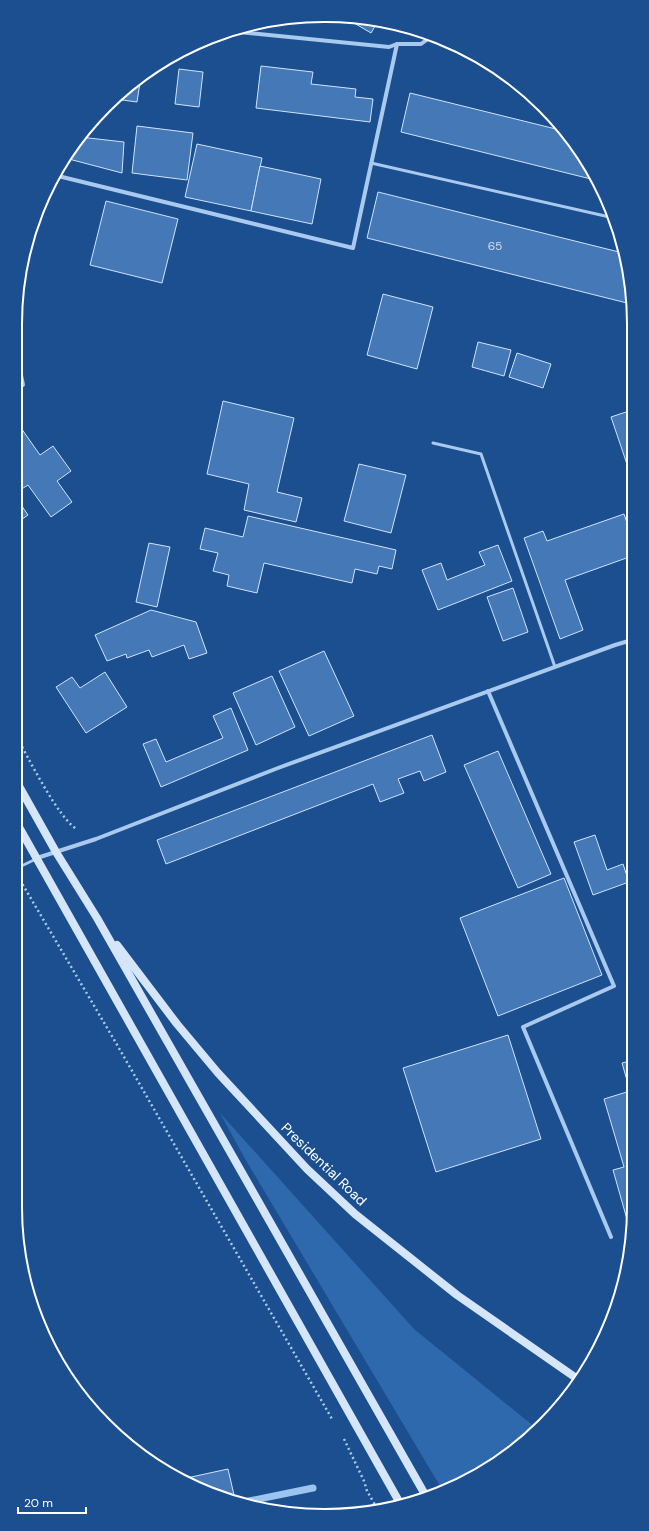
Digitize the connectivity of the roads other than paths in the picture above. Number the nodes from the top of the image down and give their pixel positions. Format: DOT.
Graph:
graph roads {
  1 [pos="244,33"];
  2 [pos="427,40"];
  3 [pos="397,44"];
  4 [pos="371,163"];
  5 [pos="61,177"];
  6 [pos="607,216"];
  7 [pos="22,380"];
  8 [pos="23,385"];
  9 [pos="433,443"];
  10 [pos="627,641"];
  11 [pos="555,667"];
  12 [pos="488,691"];
  13 [pos="22,791"];
  14 [pos="22,832"];
  15 [pos="56,852"];
  16 [pos="37,858"];
  17 [pos="22,865"];
  18 [pos="97,918"];
  19 [pos="611,1237"];
  20 [pos="575,1377"];
  21 [pos="423,1493"];
  22 [pos="398,1500"];
  1 -- 3 [label="street"];
  2 -- 3 [label="street"];
  3 -- 4 [label="street"];
  4 -- 5 [label="street"];
  4 -- 6 [label="lane"];
  7 -- 8 [label="street"];
  9 -- 11 [label="lane"];
  10 -- 11 [label="street"];
  11 -- 12 [label="street"];
  12 -- 15 [label="street"];
  12 -- 19 [label="street"];
  13 -- 15 [label="main road"];
  14 -- 16 [label="main road"];
  15 -- 16 [label="street"];
  15 -- 18 [label="main road"];
  16 -- 17 [label="lane"];
  16 -- 22 [label="main road"];
  18 -- 20 [label="main road, Presidential Road"];
  18 -- 21 [label="main road"];
}
